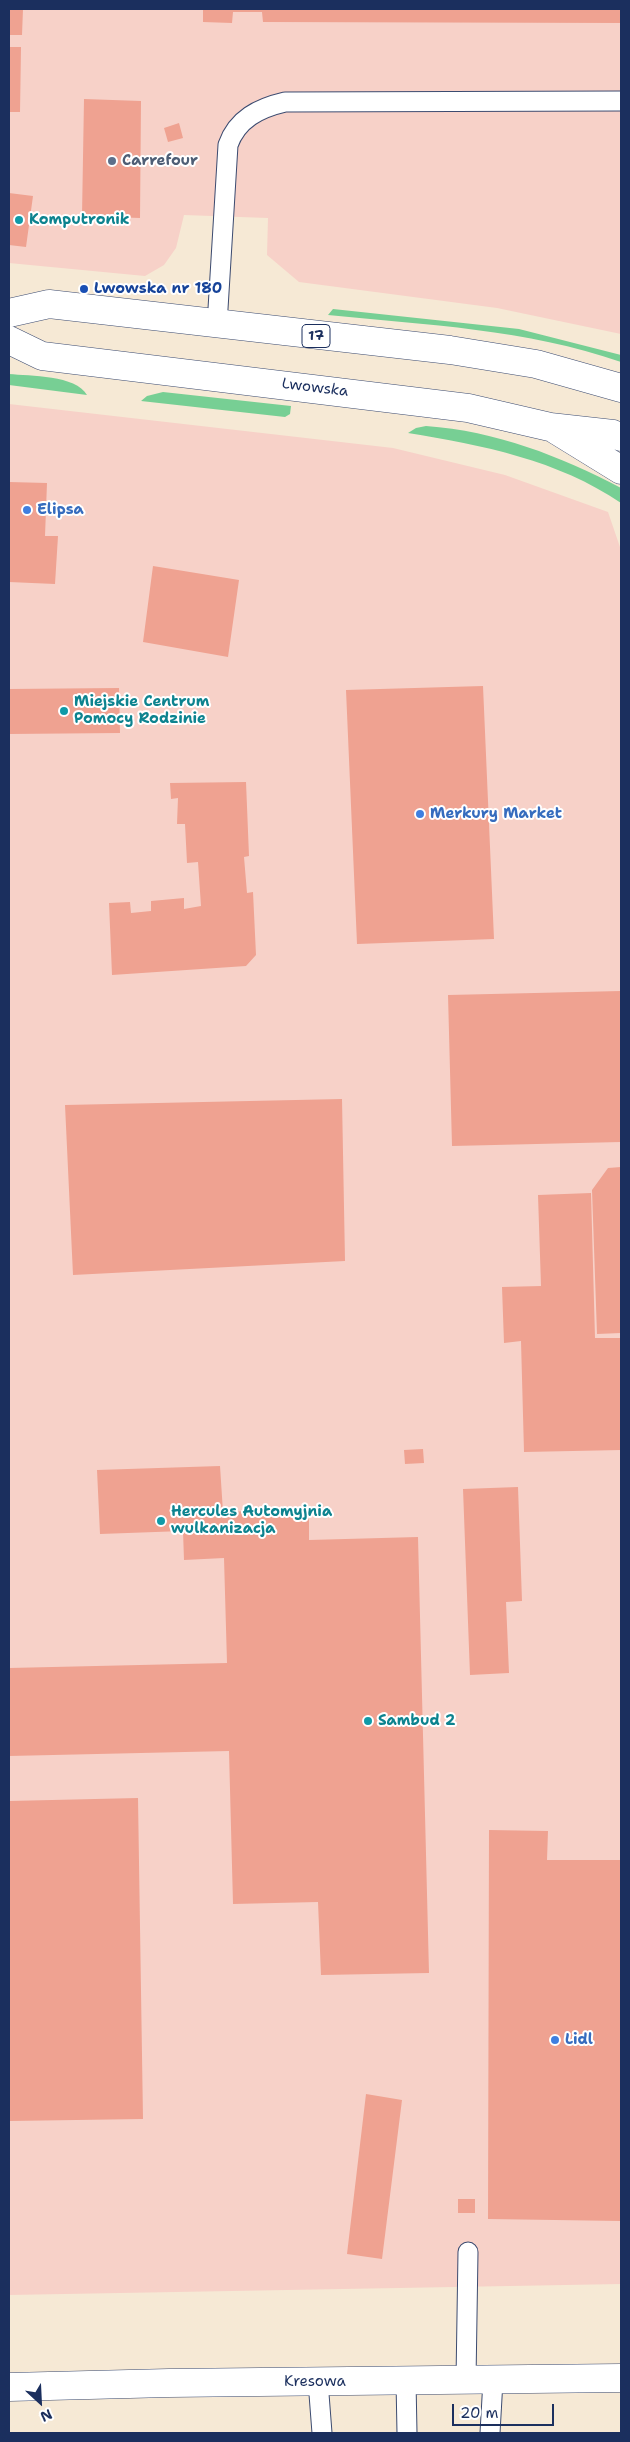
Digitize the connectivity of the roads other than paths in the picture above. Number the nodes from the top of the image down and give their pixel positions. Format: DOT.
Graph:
graph roads {
  1 [pos="621,101"];
  2 [pos="9,313"];
  3 [pos="217,325"];
  4 [pos="9,340"];
  5 [pos="621,388"];
  6 [pos="550,426"];
  7 [pos="621,437"];
  8 [pos="621,470"];
  9 [pos="468,2252"];
  10 [pos="621,2378"];
  11 [pos="466,2380"];
  12 [pos="493,2380"];
  13 [pos="318,2381"];
  14 [pos="406,2382"];
  15 [pos="9,2387"];
  16 [pos="322,2433"];
  17 [pos="408,2433"];
  18 [pos="490,2433"];
  1 -- 3 [label="lane"];
  2 -- 3 [label="main road, 17"];
  3 -- 5 [label="main road, 17"];
  4 -- 6 [label="main road, Lwowska"];
  6 -- 7 [label="main road, Lwowska"];
  6 -- 8 [label="main road"];
  9 -- 11 [label="lane"];
  10 -- 12 [label="main road, Kresowa"];
  11 -- 12 [label="main road, Kresowa"];
  11 -- 14 [label="main road, Kresowa"];
  12 -- 18 [label="lane"];
  13 -- 14 [label="main road, Kresowa"];
  13 -- 15 [label="main road, Kresowa"];
  13 -- 16 [label="lane"];
  14 -- 17 [label="lane"];
}
